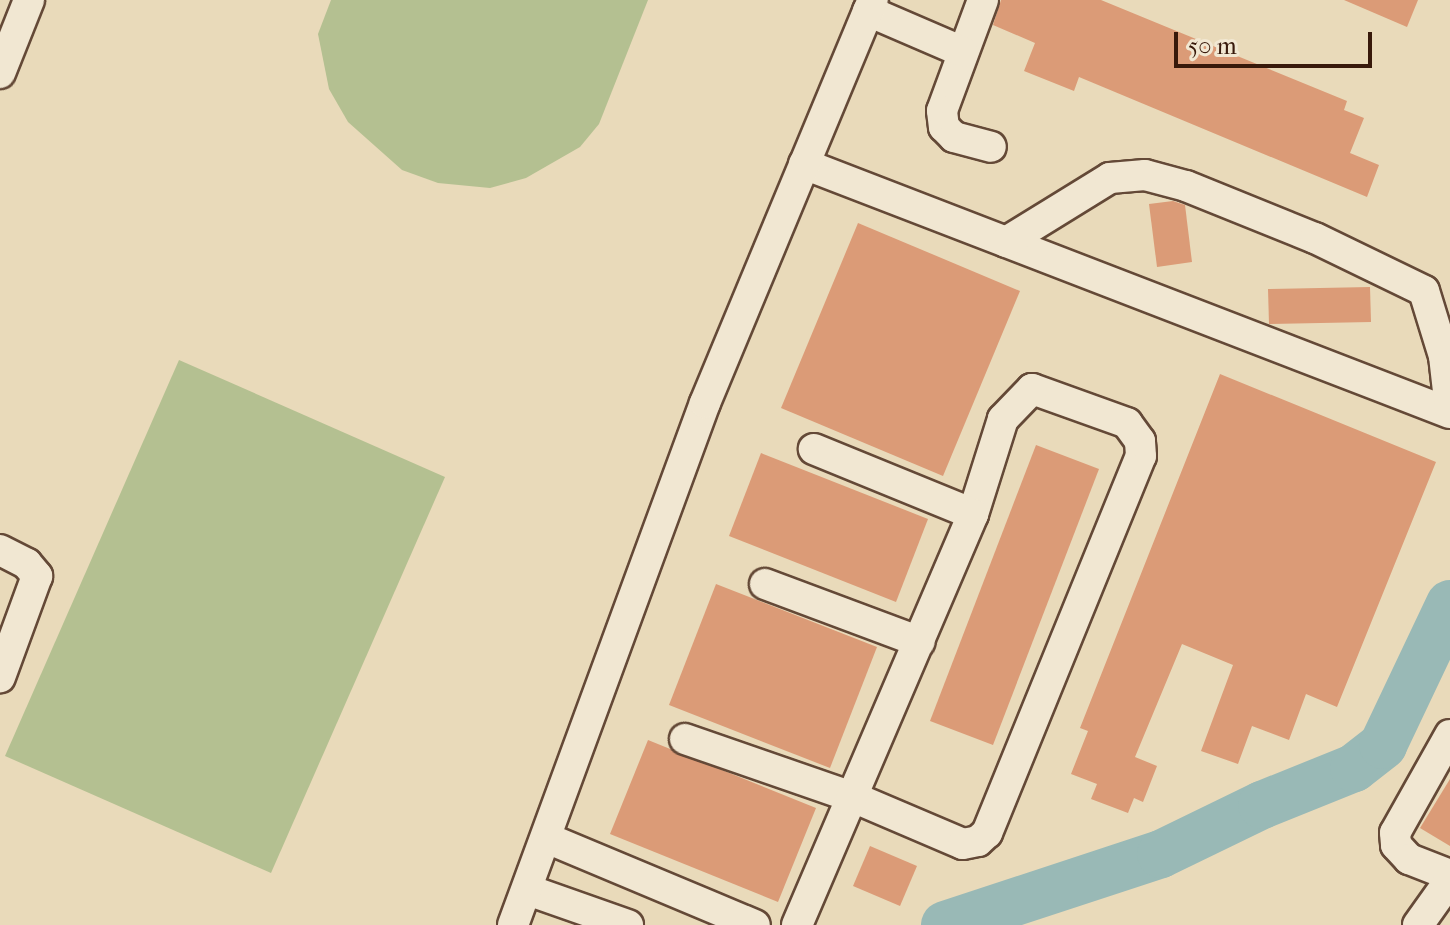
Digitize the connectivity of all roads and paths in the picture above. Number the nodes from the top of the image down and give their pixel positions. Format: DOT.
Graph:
graph roads {
  1 [pos="29,0"];
  2 [pos="983,0"];
  3 [pos="870,6"];
  4 [pos="963,52"];
  5 [pos="0,73"];
  6 [pos="991,147"];
  7 [pos="804,164"];
  8 [pos="1006,242"];
  9 [pos="1450,411"];
  10 [pos="814,449"];
  11 [pos="973,514"];
  12 [pos="0,550"];
  13 [pos="765,584"];
  14 [pos="920,642"];
  15 [pos="0,677"];
  16 [pos="1450,735"];
  17 [pos="685,739"];
  18 [pos="855,798"];
  19 [pos="549,839"];
  20 [pos="1450,878"];
  21 [pos="651,881"];
  22 [pos="528,890"];
  23 [pos="513,925"];
  24 [pos="628,925"];
  25 [pos="635,925"];
  26 [pos="755,925"];
  27 [pos="797,925"];
  28 [pos="1418,925"];
  1 -- 5 [label="lane"];
  2 -- 4 [label="lane"];
  3 -- 4 [label="lane"];
  3 -- 7 [label="lane"];
  4 -- 6 [label="lane"];
  7 -- 8 [label="lane"];
  7 -- 19 [label="lane"];
  8 -- 9 [label="lane"];
  8 -- 9 [label="lane"];
  10 -- 11 [label="lane"];
  11 -- 14 [label="lane"];
  11 -- 18 [label="lane"];
  12 -- 15 [label="lane"];
  13 -- 14 [label="lane"];
  14 -- 18 [label="lane"];
  16 -- 20 [label="lane"];
  17 -- 18 [label="lane"];
  18 -- 27 [label="lane"];
  19 -- 21 [label="lane"];
  19 -- 22 [label="lane"];
  20 -- 28 [label="lane"];
  21 -- 25 [label="lane"];
  21 -- 26 [label="lane"];
  22 -- 23 [label="lane"];
  22 -- 24 [label="lane"];
}
